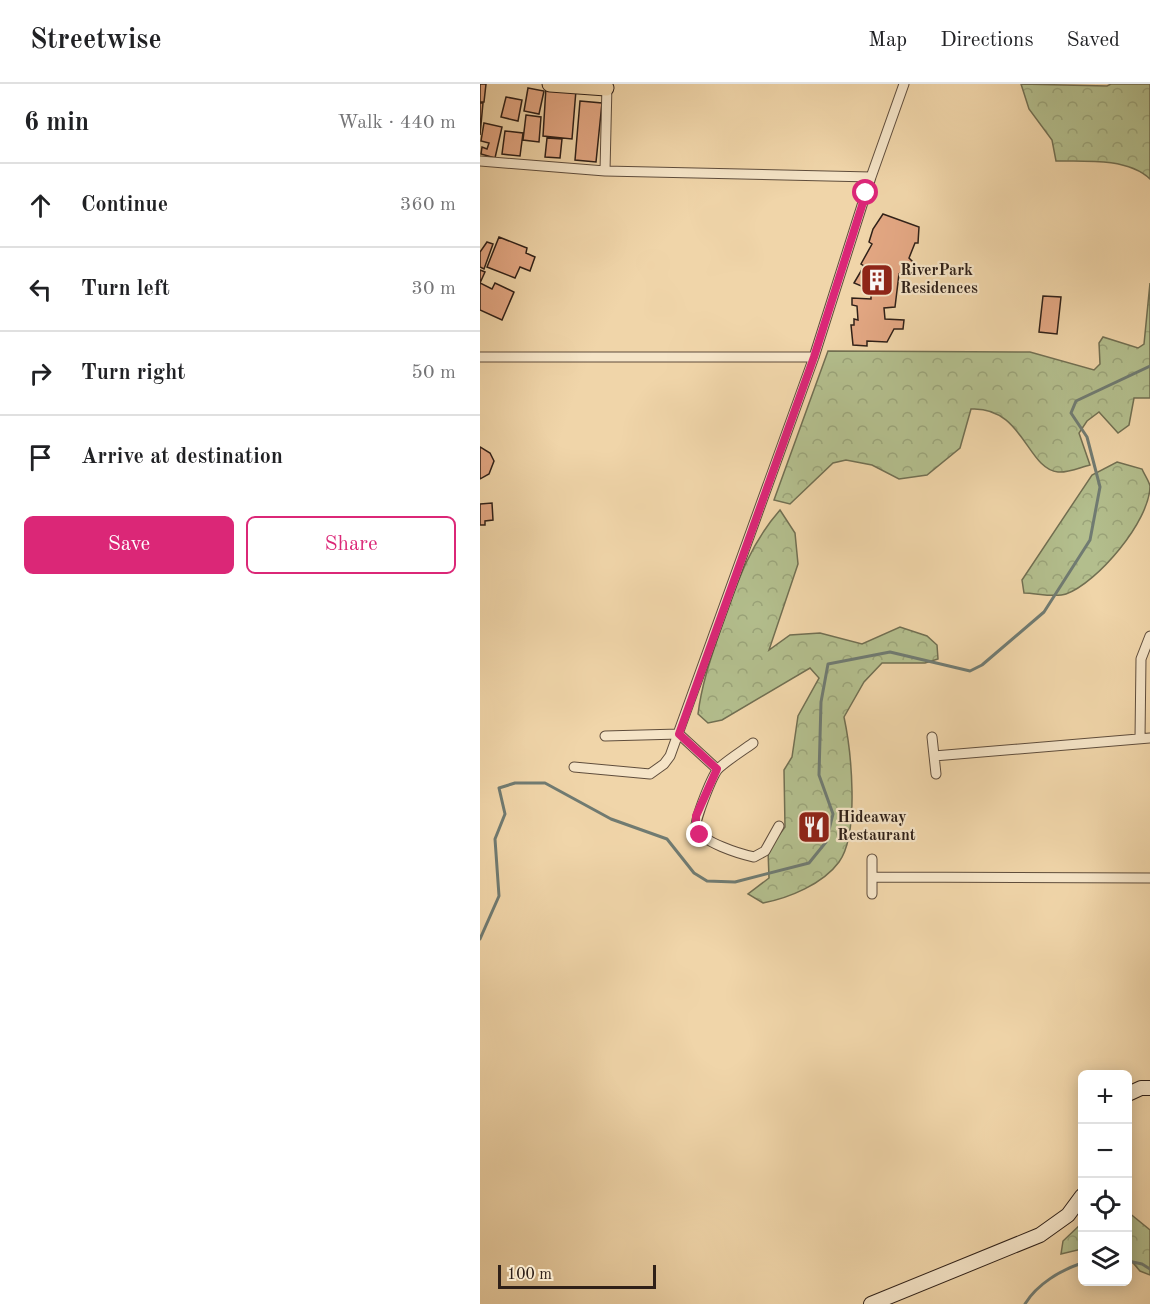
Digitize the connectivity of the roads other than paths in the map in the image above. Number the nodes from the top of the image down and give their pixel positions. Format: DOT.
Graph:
graph roads {
  1 [pos="550,84"];
  2 [pos="904,84"];
  3 [pos="606,86"];
  4 [pos="480,161"];
  5 [pos="604,171"];
  6 [pos="871,177"];
  7 [pos="480,357"];
  8 [pos="814,357"];
  9 [pos="1150,636"];
  10 [pos="679,734"];
  11 [pos="605,736"];
  12 [pos="933,737"];
  13 [pos="1145,738"];
  14 [pos="753,743"];
  15 [pos="934,756"];
  16 [pos="574,767"];
  17 [pos="717,769"];
  18 [pos="936,774"];
  19 [pos="779,826"];
  20 [pos="872,859"];
  21 [pos="872,877"];
  22 [pos="1150,878"];
  23 [pos="872,894"];
  24 [pos="1150,1088"];
  25 [pos="1132,1092"];
  26 [pos="1078,1202"];
  27 [pos="871,1304"];
  1 -- 3 [label="main road"];
  2 -- 6 [label="street"];
  3 -- 5 [label="street"];
  4 -- 5 [label="street"];
  5 -- 6 [label="street"];
  6 -- 8 [label="street"];
  7 -- 8 [label="street"];
  8 -- 10 [label="street"];
  9 -- 13 [label="street"];
  10 -- 11 [label="street"];
  10 -- 16 [label="street"];
  10 -- 17 [label="street"];
  12 -- 15 [label="street"];
  13 -- 15 [label="street"];
  14 -- 17 [label="street"];
  15 -- 18 [label="street"];
  17 -- 19 [label="street"];
  20 -- 21 [label="street"];
  21 -- 22 [label="street"];
  21 -- 23 [label="street"];
  24 -- 25 [label="street"];
  26 -- 27 [label="street"];
}
